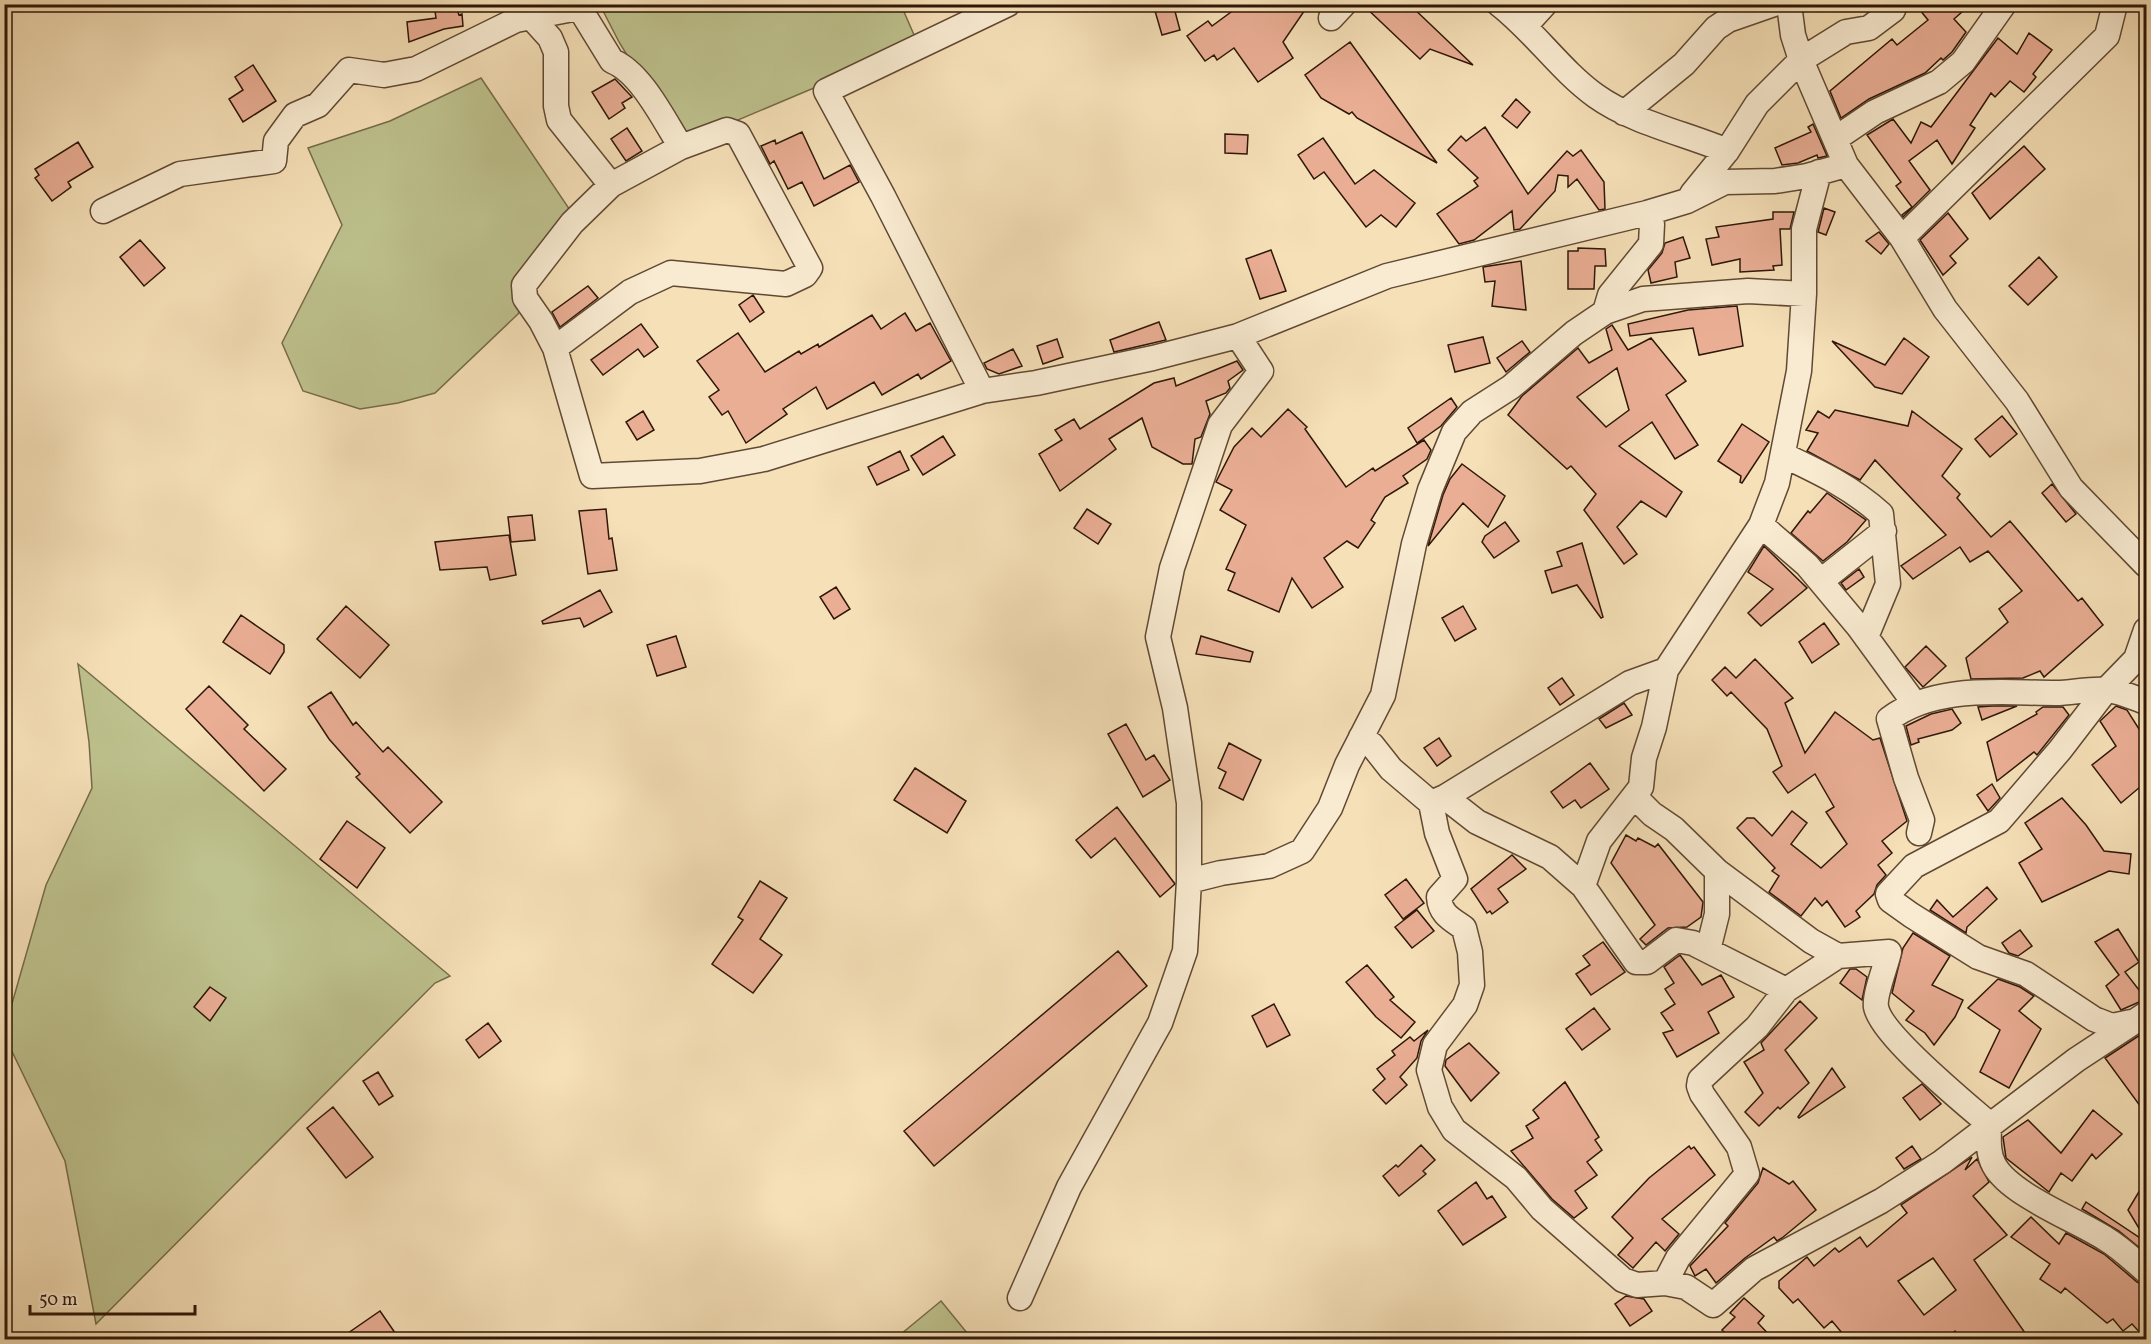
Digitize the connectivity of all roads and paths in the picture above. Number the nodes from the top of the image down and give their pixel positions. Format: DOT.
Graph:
graph roads {
  1 [pos="1008,4"];
  2 [pos="1499,4"];
  3 [pos="1545,4"];
  4 [pos="1774,4"];
  5 [pos="1789,4"];
  6 [pos="1895,4"];
  7 [pos="2004,4"];
  8 [pos="2115,4"];
  9 [pos="578,6"];
  10 [pos="1724,12"];
  11 [pos="531,17"];
  12 [pos="1525,26"];
  13 [pos="1801,60"];
  14 [pos="1624,113"];
  15 [pos="1835,140"];
  16 [pos="681,147"];
  17 [pos="1727,152"];
  18 [pos="1846,165"];
  19 [pos="1819,172"];
  20 [pos="611,185"];
  21 [pos="1687,201"];
  22 [pos="103,211"];
  23 [pos="1647,213"];
  24 [pos="1902,238"];
  25 [pos="1804,294"];
  26 [pos="1605,312"];
  27 [pos="1238,336"];
  28 [pos="555,348"];
  29 [pos="982,391"];
  30 [pos="1783,455"];
  31 [pos="1761,525"];
  32 [pos="1884,531"];
  33 [pos="2146,566"];
  34 [pos="1821,581"];
  35 [pos="2146,630"];
  36 [pos="1866,637"];
  37 [pos="1666,670"];
  38 [pos="2106,690"];
  39 [pos="2146,702"];
  40 [pos="1915,704"];
  41 [pos="1361,737"];
  42 [pos="1635,797"];
  43 [pos="1438,800"];
  44 [pos="1919,833"];
  45 [pos="1717,871"];
  46 [pos="1189,881"];
  47 [pos="1583,886"];
  48 [pos="1708,950"];
  49 [pos="1838,956"];
  50 [pos="1786,990"];
  51 [pos="2139,1018"];
  52 [pos="1989,1124"];
  53 [pos="2146,1271"];
  54 [pos="1665,1283"];
  55 [pos="1020,1298"];
  1 -- 29 [label="street"];
  2 -- 12 [label="street"];
  3 -- 12 [label="street"];
  4 -- 10 [label="street"];
  5 -- 13 [label="street"];
  6 -- 13 [label="street"];
  7 -- 15 [label="street"];
  8 -- 24 [label="street"];
  9 -- 11 [label="street"];
  9 -- 16 [label="street"];
  10 -- 14 [label="street"];
  11 -- 20 [label="street"];
  11 -- 22 [label="street"];
  12 -- 14 [label="street"];
  13 -- 15 [label="street"];
  13 -- 17 [label="street"];
  14 -- 17 [label="street"];
  15 -- 18 [label="street"];
  16 -- 20 [label="street"];
  16 -- 28 [label="street"];
  17 -- 21 [label="street"];
  18 -- 19 [label="street"];
  18 -- 24 [label="street"];
  19 -- 21 [label="street"];
  19 -- 25 [label="street"];
  20 -- 28 [label="street"];
  21 -- 23 [label="street"];
  23 -- 26 [label="street"];
  23 -- 27 [label="street"];
  24 -- 33 [label="street"];
  25 -- 26 [label="street"];
  25 -- 30 [label="street"];
  26 -- 41 [label="street"];
  27 -- 29 [label="street"];
  27 -- 46 [label="street"];
  28 -- 29 [label="street"];
  30 -- 31 [label="street"];
  30 -- 32 [label="street"];
  31 -- 34 [label="street"];
  31 -- 37 [label="street"];
  32 -- 34 [label="street"];
  32 -- 36 [label="street"];
  34 -- 36 [label="street"];
  35 -- 38 [label="street"];
  36 -- 40 [label="street"];
  37 -- 42 [label="street"];
  37 -- 43 [label="street"];
  38 -- 39 [label="street"];
  38 -- 40 [label="street"];
  38 -- 51 [label="street"];
  40 -- 44 [label="street"];
  41 -- 43 [label="street"];
  41 -- 46 [label="street"];
  42 -- 45 [label="street"];
  42 -- 47 [label="street"];
  43 -- 47 [label="street"];
  43 -- 54 [label="street"];
  45 -- 48 [label="street"];
  45 -- 49 [label="street"];
  46 -- 55 [label="street"];
  47 -- 48 [label="street"];
  48 -- 50 [label="street"];
  49 -- 50 [label="street"];
  49 -- 52 [label="street"];
  50 -- 54 [label="street"];
  51 -- 52 [label="street"];
  52 -- 53 [label="street"];
  52 -- 54 [label="street"];
}
